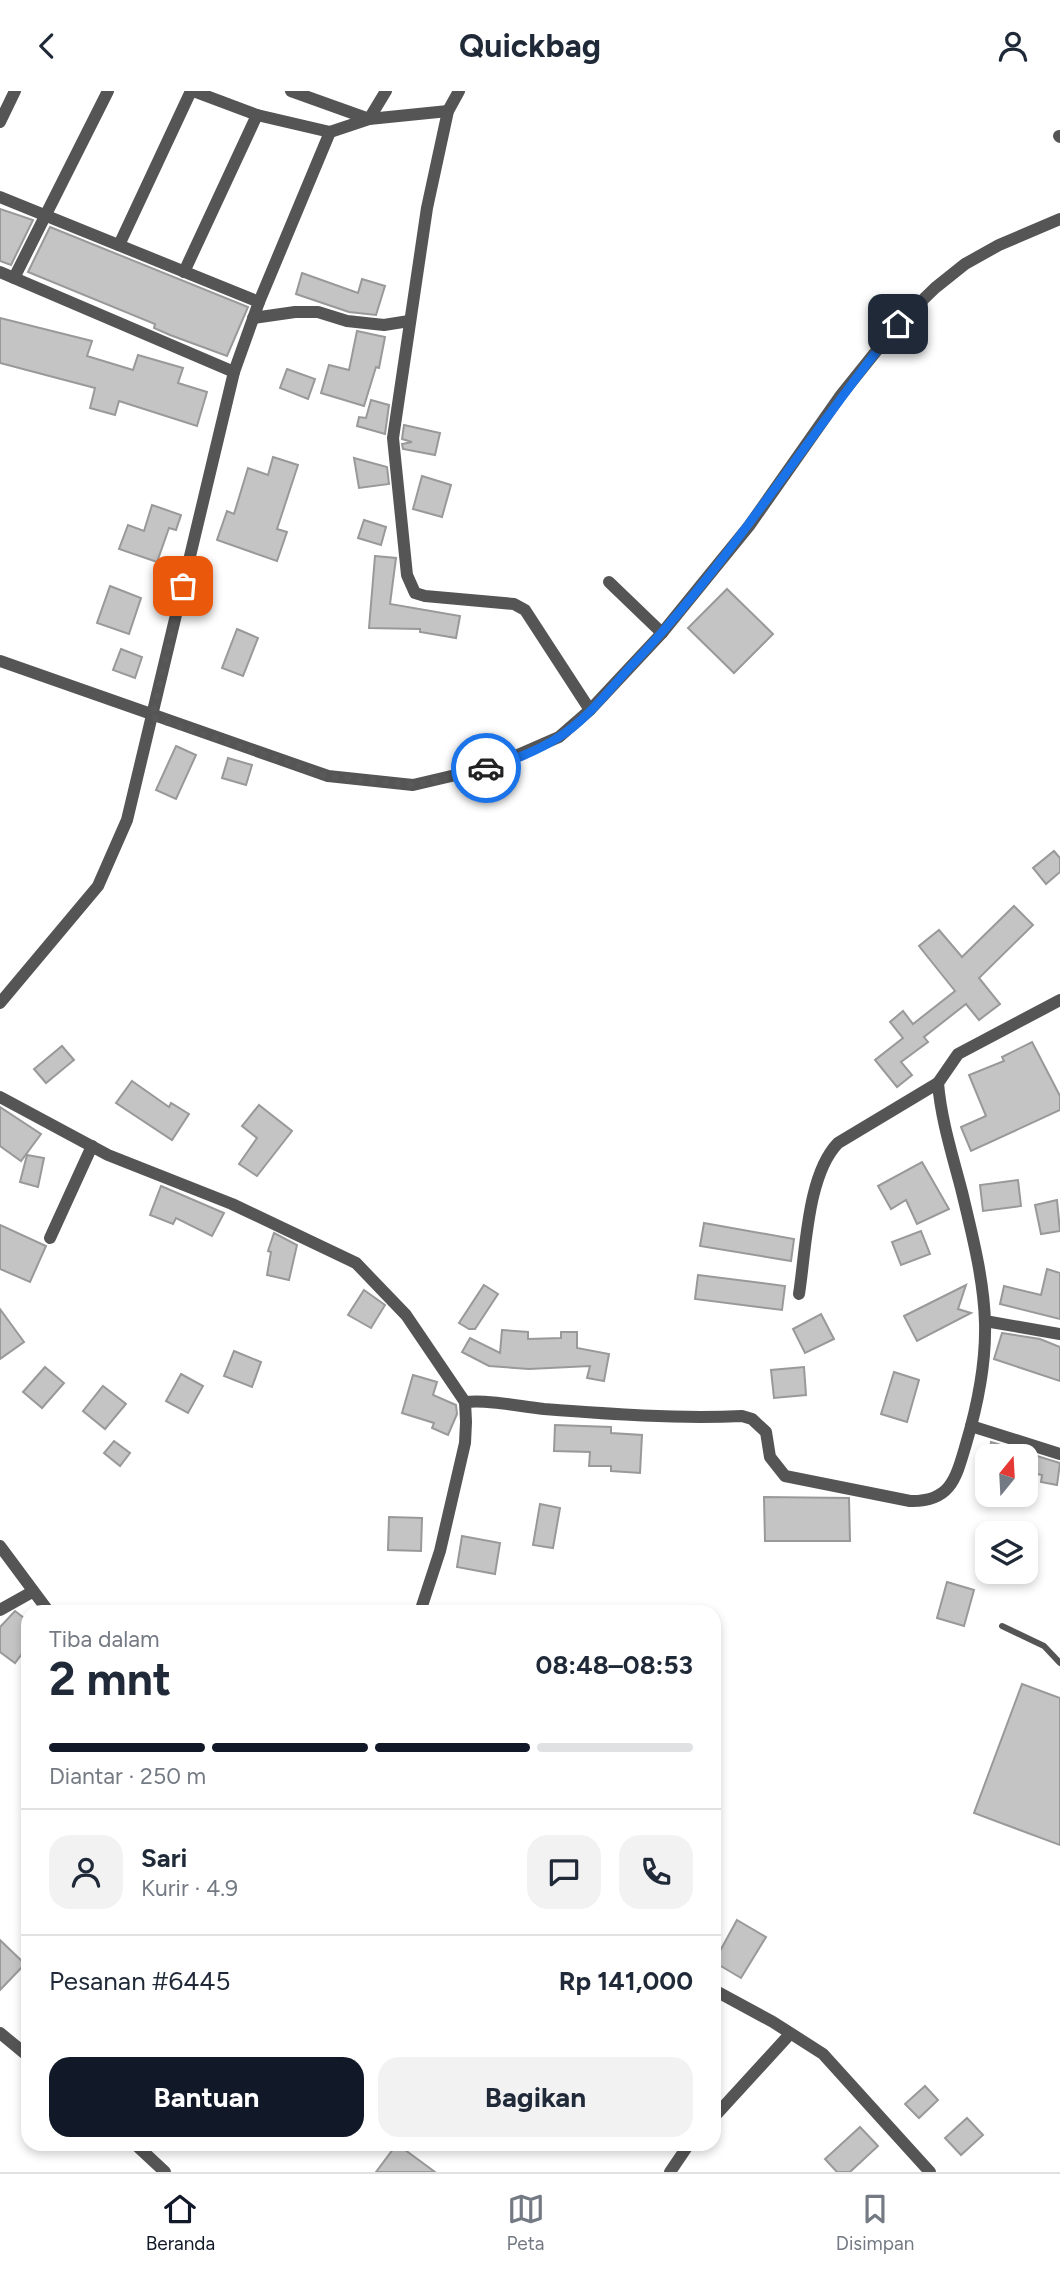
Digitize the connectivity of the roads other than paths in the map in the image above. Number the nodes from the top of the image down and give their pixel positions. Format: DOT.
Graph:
graph roads {
  1 [pos="15,91"];
  2 [pos="108,91"];
  3 [pos="192,91"];
  4 [pos="291,91"];
  5 [pos="386,91"];
  6 [pos="459,91"];
  7 [pos="448,111"];
  8 [pos="257,115"];
  9 [pos="369,118"];
  10 [pos="0,122"];
  11 [pos="330,132"];
  12 [pos="0,197"];
  13 [pos="44,215"];
  14 [pos="1060,219"];
  15 [pos="119,245"];
  16 [pos="184,271"];
  17 [pos="0,272"];
  18 [pos="14,278"];
  19 [pos="259,302"];
  20 [pos="253,319"];
  21 [pos="409,321"];
  22 [pos="233,372"];
  23 [pos="609,582"];
  24 [pos="662,633"];
  25 [pos="0,661"];
  26 [pos="590,710"];
  27 [pos="152,717"];
  28 [pos="1060,1000"];
  29 [pos="0,1003"];
  30 [pos="938,1083"];
  31 [pos="0,1097"];
  32 [pos="92,1146"];
  33 [pos="51,1238"];
  34 [pos="799,1294"];
  35 [pos="985,1321"];
  36 [pos="1060,1333"];
  37 [pos="465,1402"];
  38 [pos="971,1426"];
  39 [pos="1060,1454"];
  40 [pos="0,1546"];
  41 [pos="32,1592"];
  42 [pos="43,1605"];
  43 [pos="422,1605"];
  44 [pos="0,1610"];
  45 [pos="1002,1626"];
  46 [pos="1060,1663"];
  47 [pos="721,1994"];
  48 [pos="0,2033"];
  49 [pos="790,2034"];
  50 [pos="21,2050"];
  51 [pos="721,2109"];
  52 [pos="142,2151"];
  53 [pos="684,2151"];
  54 [pos="165,2172"];
  55 [pos="670,2172"];
  56 [pos="930,2172"];
  1 -- 10 [label="street"];
  2 -- 13 [label="street"];
  3 -- 8 [label="street"];
  3 -- 15 [label="street"];
  4 -- 9 [label="street"];
  5 -- 9 [label="street"];
  6 -- 7 [label="street"];
  7 -- 9 [label="street"];
  7 -- 21 [label="street"];
  8 -- 11 [label="street"];
  8 -- 16 [label="street"];
  9 -- 11 [label="street"];
  11 -- 19 [label="street"];
  12 -- 13 [label="street"];
  13 -- 15 [label="street"];
  13 -- 18 [label="street"];
  14 -- 24 [label="street"];
  15 -- 16 [label="street"];
  16 -- 19 [label="street"];
  17 -- 18 [label="street"];
  18 -- 22 [label="street"];
  19 -- 20 [label="street"];
  20 -- 21 [label="street"];
  20 -- 22 [label="street"];
  21 -- 26 [label="street"];
  22 -- 27 [label="street"];
  23 -- 24 [label="street"];
  24 -- 26 [label="street"];
  25 -- 27 [label="street"];
  26 -- 27 [label="street"];
  27 -- 29 [label="street"];
  28 -- 30 [label="street"];
  30 -- 34 [label="street"];
  30 -- 35 [label="street"];
  31 -- 32 [label="street"];
  32 -- 33 [label="street"];
  32 -- 37 [label="street"];
  35 -- 36 [label="street"];
  35 -- 38 [label="street"];
  37 -- 38 [label="street"];
  37 -- 43 [label="street"];
  38 -- 39 [label="street"];
  40 -- 41 [label="street"];
  41 -- 42 [label="street"];
  41 -- 44 [label="street"];
  45 -- 46 [label="lane"];
  47 -- 49 [label="street"];
  48 -- 50 [label="street"];
  49 -- 51 [label="street"];
  49 -- 56 [label="street"];
  52 -- 54 [label="street"];
  53 -- 55 [label="street"];
}
